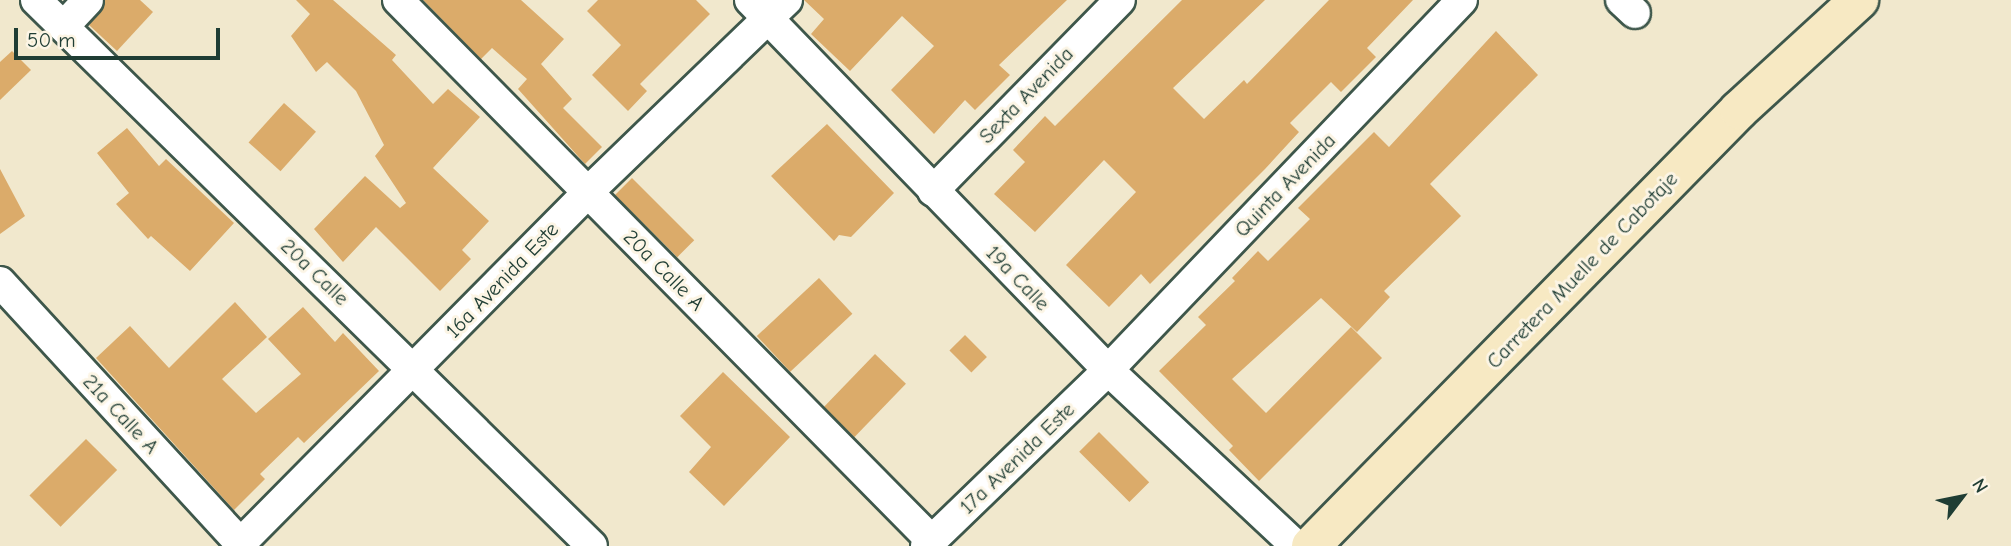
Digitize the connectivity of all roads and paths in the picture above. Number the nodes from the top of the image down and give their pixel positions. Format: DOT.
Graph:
graph roads {
  1 [pos="36,0"];
  2 [pos="88,0"];
  3 [pos="398,0"];
  4 [pos="1120,0"];
  5 [pos="1462,0"];
  6 [pos="1859,0"];
  7 [pos="769,6"];
  8 [pos="64,26"];
  9 [pos="933,191"];
  10 [pos="587,193"];
  11 [pos="0,282"];
  12 [pos="415,369"];
  13 [pos="1108,370"];
  14 [pos="929,543"];
  15 [pos="240,545"];
  16 [pos="592,546"];
  17 [pos="1296,546"];
  18 [pos="1311,546"];
  1 -- 8 [label="street, 20a Calle"];
  2 -- 8 [label="street"];
  3 -- 10 [label="street, 20a Calle A"];
  4 -- 9 [label="street, Sexta Avenida"];
  5 -- 13 [label="street, Quinta Avenida"];
  6 -- 18 [label="main road, Carretera Muelle de Cabotaje"];
  7 -- 9 [label="street, 19a Calle"];
  7 -- 10 [label="street, 16a Avenida Este"];
  8 -- 12 [label="street, 20a Calle"];
  9 -- 13 [label="street, 19a Calle"];
  10 -- 12 [label="street, 16a Avenida Este"];
  10 -- 14 [label="street, 20a Calle A"];
  11 -- 15 [label="street, 21a Calle A"];
  12 -- 15 [label="street, 16a Avenida Este"];
  12 -- 16 [label="street, 20a Calle"];
  13 -- 14 [label="street, 17a Avenida Este"];
  13 -- 17 [label="street, 19a Calle"];
}
